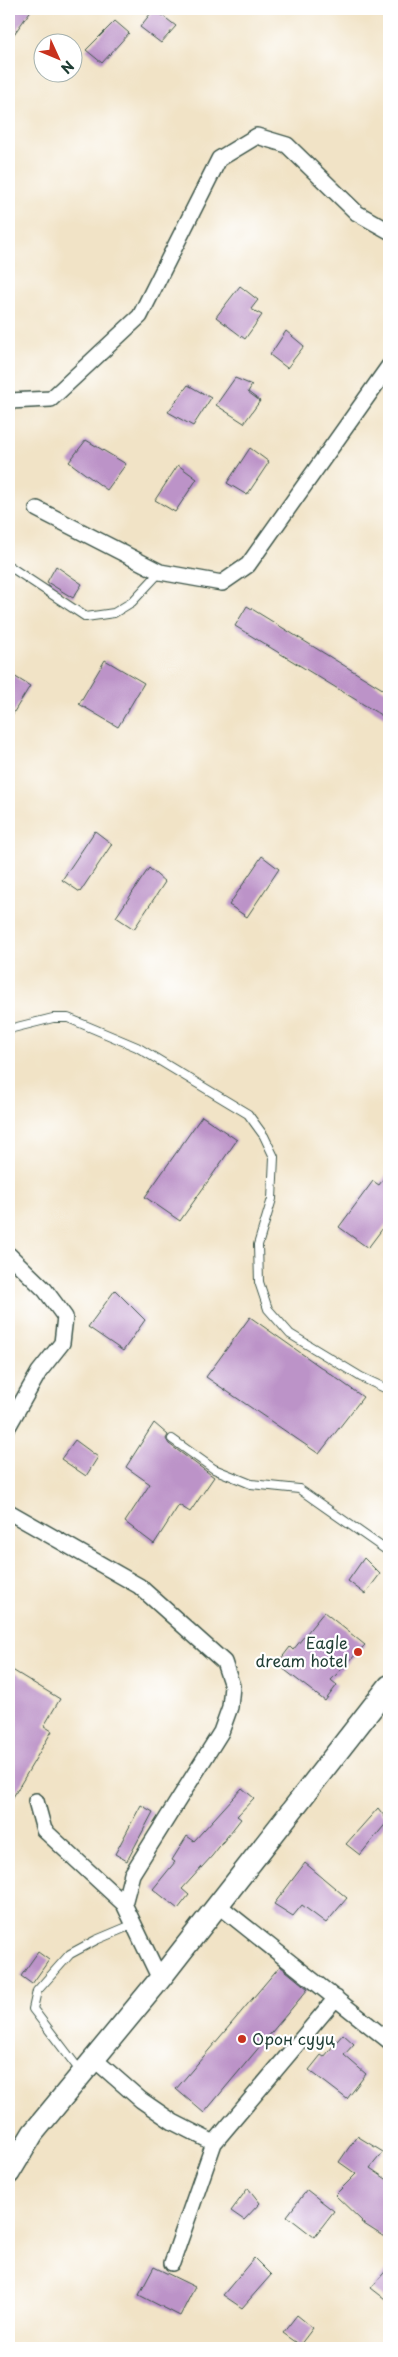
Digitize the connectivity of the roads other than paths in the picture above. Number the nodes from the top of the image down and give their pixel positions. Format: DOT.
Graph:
graph roads {
  1 [pos="389,231"];
  2 [pos="389,366"];
  3 [pos="9,401"];
  4 [pos="36,509"];
  5 [pos="9,566"];
  6 [pos="160,572"];
  7 [pos="9,1030"];
  8 [pos="9,1254"];
  9 [pos="389,1390"];
  10 [pos="9,1425"];
  11 [pos="172,1439"];
  12 [pos="9,1512"];
  13 [pos="389,1552"];
  14 [pos="389,1686"];
  15 [pos="36,1801"];
  16 [pos="124,1904"];
  17 [pos="217,1904"];
  18 [pos="134,1924"];
  19 [pos="160,1979"];
  20 [pos="336,1998"];
  21 [pos="389,2041"];
  22 [pos="88,2066"];
  23 [pos="214,2143"];
  24 [pos="9,2173"];
  25 [pos="172,2263"];
  1 -- 3 [label="street"];
  2 -- 6 [label="street"];
  4 -- 6 [label="street"];
  5 -- 6 [label="lane"];
  7 -- 9 [label="lane"];
  8 -- 10 [label="street"];
  11 -- 13 [label="lane"];
  12 -- 16 [label="street"];
  14 -- 17 [label="main road"];
  15 -- 16 [label="street"];
  16 -- 18 [label="street"];
  17 -- 19 [label="main road"];
  17 -- 20 [label="street"];
  18 -- 19 [label="street"];
  18 -- 22 [label="lane"];
  19 -- 22 [label="main road"];
  20 -- 21 [label="street"];
  20 -- 23 [label="street"];
  22 -- 23 [label="street"];
  22 -- 24 [label="main road"];
  23 -- 25 [label="street"];
}
